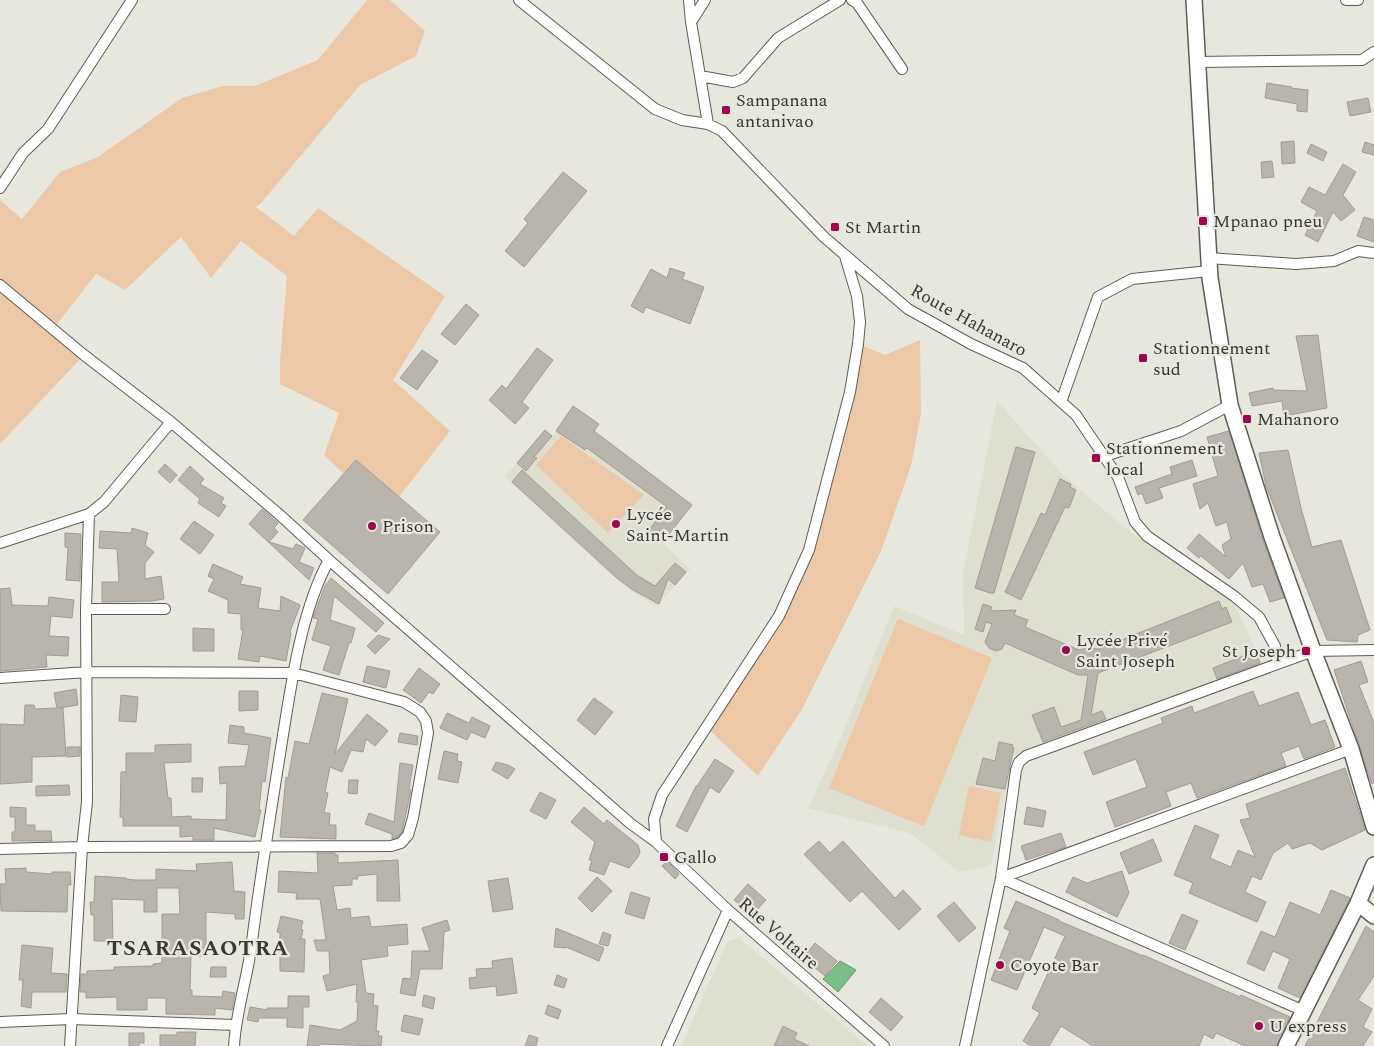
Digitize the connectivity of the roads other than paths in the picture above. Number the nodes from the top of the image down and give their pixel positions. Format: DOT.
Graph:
graph roads {
  1 [pos="132,0"];
  2 [pos="519,0"];
  3 [pos="689,0"];
  4 [pos="705,0"];
  5 [pos="840,0"];
  6 [pos="852,0"];
  7 [pos="1194,0"];
  8 [pos="1346,0"];
  9 [pos="1358,0"];
  10 [pos="690,22"];
  11 [pos="1374,52"];
  12 [pos="1197,62"];
  13 [pos="902,69"];
  14 [pos="700,76"];
  15 [pos="708,124"];
  16 [pos="0,188"];
  17 [pos="1374,253"];
  18 [pos="844,256"];
  19 [pos="1209,264"];
  20 [pos="0,285"];
  21 [pos="1061,402"];
  22 [pos="1230,405"];
  23 [pos="171,422"];
  24 [pos="1105,456"];
  25 [pos="89,514"];
  26 [pos="0,542"];
  27 [pos="329,560"];
  28 [pos="86,609"];
  29 [pos="164,609"];
  30 [pos="1374,650"];
  31 [pos="1313,651"];
  32 [pos="1278,663"];
  33 [pos="87,672"];
  34 [pos="293,673"];
  35 [pos="0,678"];
  36 [pos="1351,749"];
  37 [pos="1374,827"];
  38 [pos="656,842"];
  39 [pos="265,846"];
  40 [pos="82,847"];
  41 [pos="0,849"];
  42 [pos="1374,865"];
  43 [pos="1001,878"];
  44 [pos="1358,903"];
  45 [pos="728,910"];
  46 [pos="1374,916"];
  47 [pos="1304,1011"];
  48 [pos="70,1019"];
  49 [pos="0,1022"];
  50 [pos="235,1025"];
  51 [pos="1288,1045"];
  52 [pos="70,1046"];
  53 [pos="234,1046"];
  54 [pos="667,1046"];
  55 [pos="884,1046"];
  56 [pos="965,1046"];
  1 -- 16 [label="street"];
  2 -- 15 [label="street, Route Hahanaro"];
  3 -- 10 [label="street"];
  4 -- 10 [label="street"];
  5 -- 14 [label="street"];
  6 -- 13 [label="street"];
  7 -- 12 [label="main road"];
  8 -- 9 [label="street"];
  10 -- 14 [label="street"];
  11 -- 12 [label="street"];
  12 -- 19 [label="main road"];
  14 -- 15 [label="street"];
  15 -- 18 [label="street, Route Hahanaro"];
  17 -- 19 [label="street"];
  18 -- 21 [label="street, Route Hahanaro"];
  18 -- 38 [label="street"];
  19 -- 21 [label="street"];
  19 -- 22 [label="main road"];
  20 -- 23 [label="street, Rue Voltaire"];
  21 -- 24 [label="street, Route Hahanaro"];
  22 -- 24 [label="street"];
  22 -- 31 [label="main road"];
  23 -- 25 [label="street"];
  23 -- 27 [label="street, Rue Voltaire"];
  24 -- 32 [label="street, Route Hahanaro"];
  25 -- 26 [label="street"];
  25 -- 28 [label="street"];
  27 -- 34 [label="street"];
  27 -- 38 [label="street, Rue Voltaire"];
  28 -- 29 [label="street"];
  28 -- 33 [label="street"];
  30 -- 31 [label="street"];
  31 -- 32 [label="street"];
  31 -- 36 [label="main road"];
  32 -- 43 [label="street"];
  33 -- 34 [label="street"];
  33 -- 35 [label="street"];
  33 -- 40 [label="street"];
  34 -- 39 [label="street"];
  34 -- 39 [label="street"];
  36 -- 37 [label="main road"];
  36 -- 43 [label="street"];
  38 -- 45 [label="street, Rue Voltaire"];
  39 -- 40 [label="street"];
  39 -- 50 [label="street"];
  40 -- 41 [label="street"];
  40 -- 48 [label="street"];
  42 -- 44 [label="main road"];
  43 -- 47 [label="street"];
  43 -- 56 [label="street"];
  44 -- 46 [label="main road"];
  44 -- 47 [label="main road"];
  45 -- 54 [label="street"];
  45 -- 55 [label="street, Rue Voltaire"];
  47 -- 51 [label="main road"];
  48 -- 49 [label="street"];
  48 -- 50 [label="street"];
  48 -- 52 [label="street"];
  50 -- 53 [label="street"];
}
